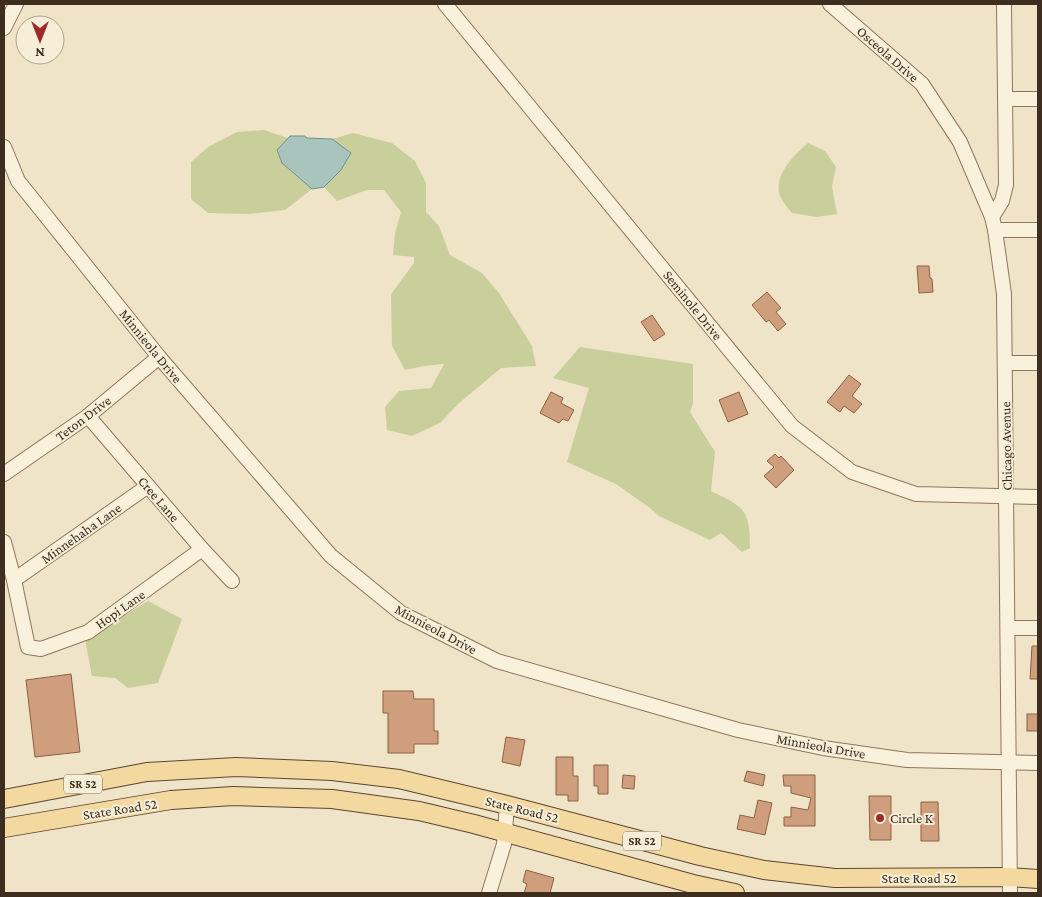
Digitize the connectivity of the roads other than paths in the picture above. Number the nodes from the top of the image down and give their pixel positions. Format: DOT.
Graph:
graph roads {
  1 [pos="16,4"];
  2 [pos="445,4"];
  3 [pos="830,4"];
  4 [pos="1004,4"];
  5 [pos="4,28"];
  6 [pos="1038,99"];
  7 [pos="1005,100"];
  8 [pos="4,147"];
  9 [pos="994,223"];
  10 [pos="1038,230"];
  11 [pos="159,357"];
  12 [pos="1005,363"];
  13 [pos="1038,363"];
  14 [pos="88,416"];
  15 [pos="4,474"];
  16 [pos="148,486"];
  17 [pos="1038,496"];
  18 [pos="1007,497"];
  19 [pos="4,542"];
  20 [pos="202,549"];
  21 [pos="14,580"];
  22 [pos="232,580"];
  23 [pos="1008,628"];
  24 [pos="1038,628"];
  25 [pos="1009,763"];
  26 [pos="1038,763"];
  27 [pos="162,771"];
  28 [pos="4,799"];
  29 [pos="160,802"];
  30 [pos="508,805"];
  31 [pos="4,828"];
  32 [pos="506,834"];
  33 [pos="1038,879"];
  34 [pos="1010,885"];
  35 [pos="489,893"];
  36 [pos="735,893"];
  1 -- 5 [label="street"];
  2 -- 18 [label="street, Seminole Drive"];
  3 -- 9 [label="street, Osceola Drive"];
  4 -- 7 [label="street"];
  6 -- 7 [label="street"];
  7 -- 9 [label="street"];
  8 -- 11 [label="street, Minnieola Drive"];
  9 -- 10 [label="street"];
  9 -- 12 [label="street, Chicago Avenue"];
  11 -- 14 [label="street, Teton Drive"];
  11 -- 25 [label="street, Minnieola Drive"];
  12 -- 13 [label="street"];
  12 -- 18 [label="street, Chicago Avenue"];
  14 -- 15 [label="street, Teton Drive"];
  14 -- 16 [label="street, Cree Lane"];
  16 -- 20 [label="street, Cree Lane"];
  16 -- 21 [label="street, Minnehaha Lane"];
  17 -- 18 [label="street, Seminole Drive"];
  18 -- 23 [label="street, Chicago Avenue"];
  19 -- 21 [label="street"];
  20 -- 21 [label="street, Hopi Lane"];
  20 -- 22 [label="street, Cree Lane"];
  23 -- 24 [label="street"];
  23 -- 25 [label="street, Chicago Avenue"];
  25 -- 26 [label="street, Minnieola Drive"];
  25 -- 34 [label="street, Chicago Avenue"];
  27 -- 28 [label="main road, State Road 52 / SR 52"];
  27 -- 29 [label="main road"];
  27 -- 30 [label="main road, State Road 52 / SR 52"];
  29 -- 31 [label="main road, State Road 52 / SR 52"];
  29 -- 32 [label="main road, State Road 52 / SR 52"];
  30 -- 32 [label="street"];
  30 -- 34 [label="main road, State Road 52 / SR 52"];
  32 -- 35 [label="street"];
  32 -- 36 [label="main road, State Road 52 / SR 52"];
  33 -- 34 [label="main road, State Road 52 / SR 52"];
}
